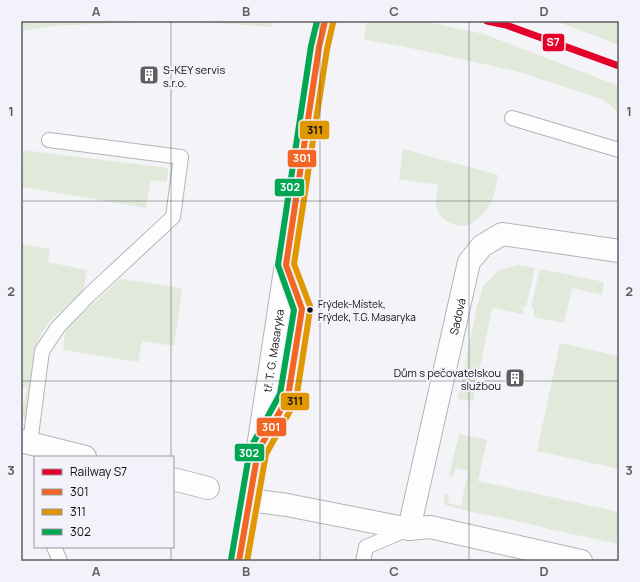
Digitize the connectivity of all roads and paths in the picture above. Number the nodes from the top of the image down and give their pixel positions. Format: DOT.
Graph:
graph roads {
  1 [pos="324,28"];
  2 [pos="512,118"];
  3 [pos="49,140"];
  4 [pos="619,150"];
  5 [pos="619,251"];
  6 [pos="26,442"];
  7 [pos="63,454"];
  8 [pos="78,456"];
  9 [pos="174,479"];
  10 [pos="208,488"];
  11 [pos="250,500"];
  12 [pos="409,529"];
  13 [pos="54,548"];
  14 [pos="60,561"];
  15 [pos="239,561"];
  16 [pos="363,561"];
  17 [pos="581,561"];
  1 -- 11 [label="street, tř. T. G. Masaryka"];
  2 -- 4 [label="lane"];
  3 -- 6 [label="lane"];
  5 -- 12 [label="street, Sadová"];
  6 -- 7 [label="street"];
  7 -- 8 [label="street"];
  9 -- 10 [label="street"];
  11 -- 12 [label="street"];
  11 -- 15 [label="street, tř. T. G. Masaryka"];
  12 -- 16 [label="lane"];
  12 -- 17 [label="street"];
  13 -- 14 [label="lane"];
}
